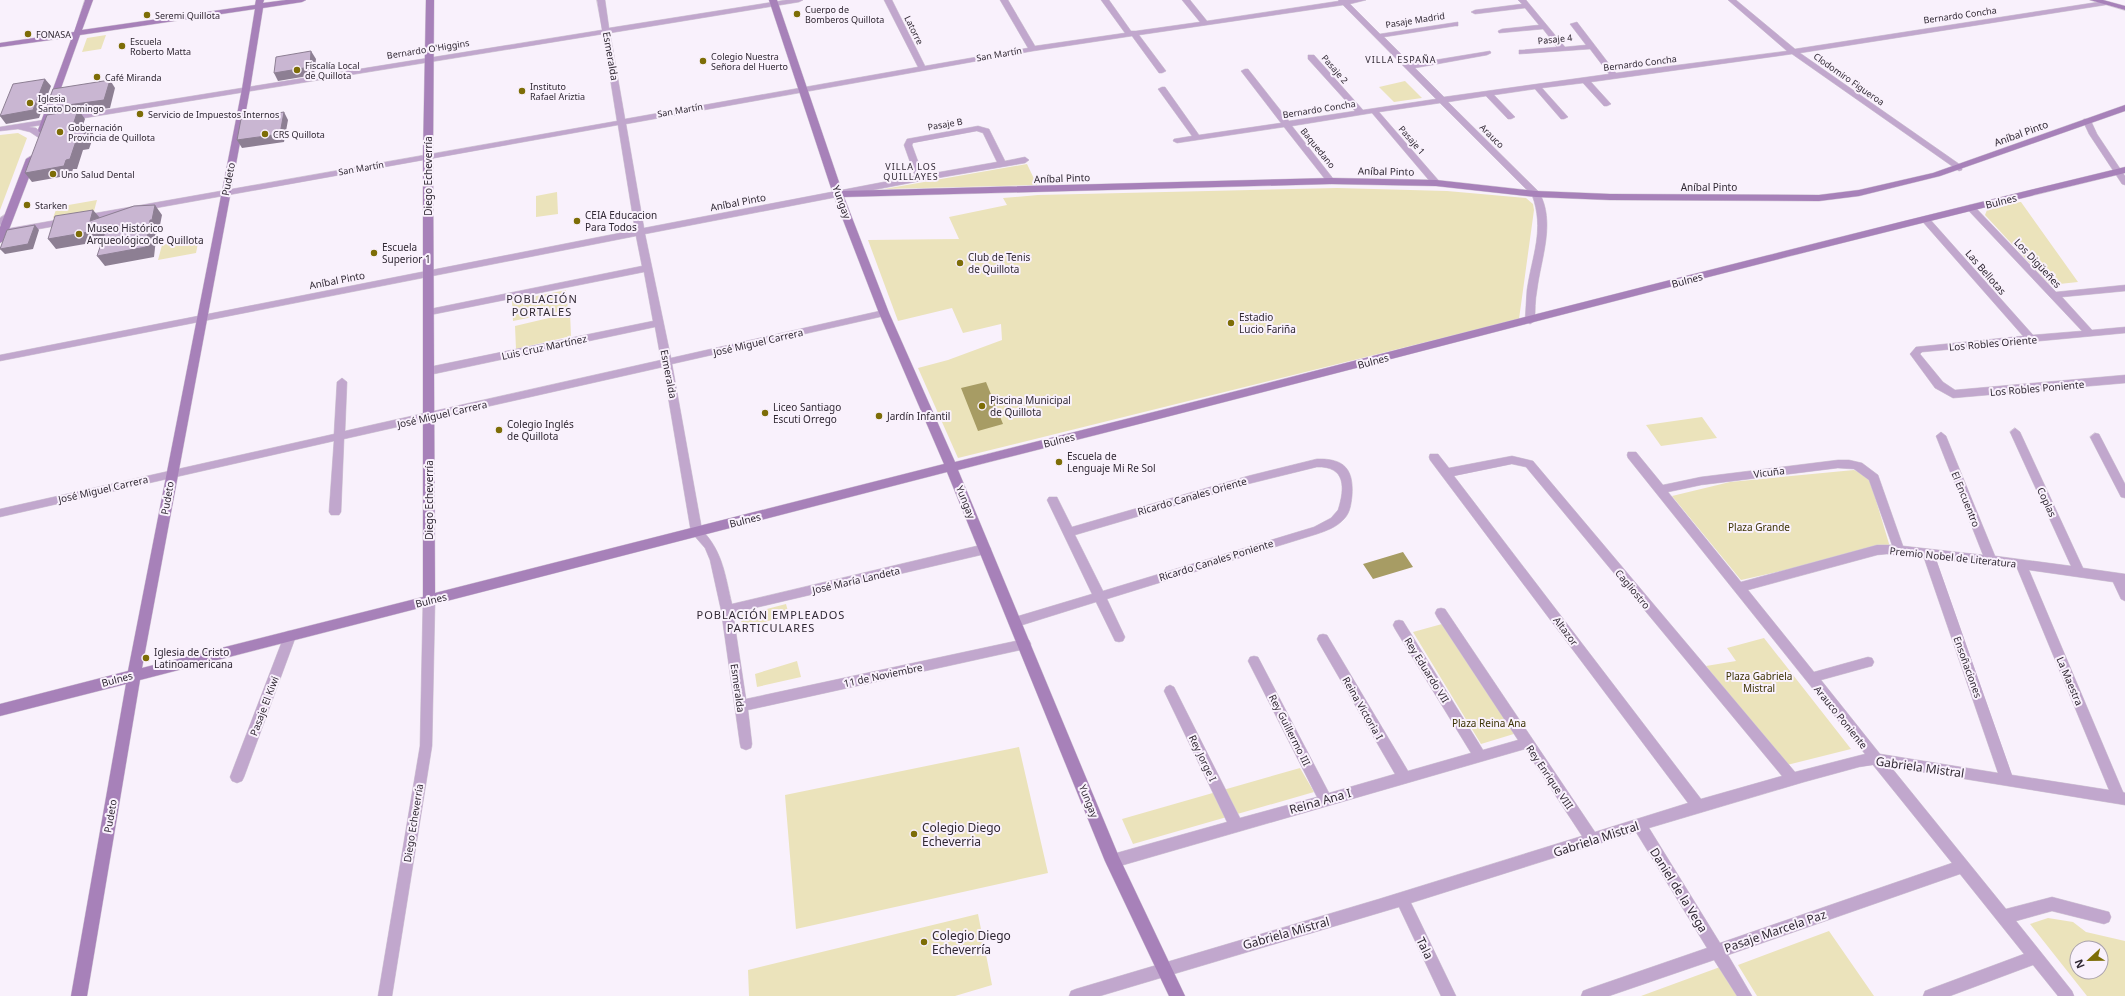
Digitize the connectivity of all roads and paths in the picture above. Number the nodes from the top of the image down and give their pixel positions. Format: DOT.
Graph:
graph roads {
  1 [pos="90,0"];
  2 [pos="302,0"];
  3 [pos="430,0"];
  4 [pos="601,0"];
  5 [pos="799,0"];
  6 [pos="888,0"];
  7 [pos="1004,0"];
  8 [pos="1106,0"];
  9 [pos="1186,0"];
  10 [pos="1362,0"];
  11 [pos="1522,0"];
  12 [pos="1732,0"];
  13 [pos="2094,0"];
  14 [pos="1343,1"];
  15 [pos="774,2"];
  16 [pos="260,3"];
  17 [pos="2105,3"];
  18 [pos="1527,6"];
  19 [pos="2125,8"];
  20 [pos="1475,12"];
  21 [pos="1204,22"];
  22 [pos="1455,24"];
  23 [pos="1574,24"];
  24 [pos="1544,27"];
  25 [pos="607,30"];
  26 [pos="1502,31"];
  27 [pos="1131,33"];
  28 [pos="78,34"];
  29 [pos="1378,36"];
  30 [pos="0,45"];
  31 [pos="1590,47"];
  32 [pos="1033,48"];
  33 [pos="1562,48"];
  34 [pos="1522,52"];
  35 [pos="1793,52"];
  36 [pos="1487,53"];
  37 [pos="1311,57"];
  38 [pos="430,59"];
  39 [pos="1409,67"];
  40 [pos="922,68"];
  41 [pos="1162,71"];
  42 [pos="1245,71"];
  43 [pos="1616,77"];
  44 [pos="1585,80"];
  45 [pos="1536,86"];
  46 [pos="246,89"];
  47 [pos="803,89"];
  48 [pos="1162,89"];
  49 [pos="1488,93"];
  50 [pos="1442,101"];
  51 [pos="1607,104"];
  52 [pos="2125,108"];
  53 [pos="1373,110"];
  54 [pos="1360,112"];
  55 [pos="1511,117"];
  56 [pos="1564,117"];
  57 [pos="622,120"];
  58 [pos="2088,120"];
  59 [pos="45,122"];
  60 [pos="1286,124"];
  61 [pos="19,126"];
  62 [pos="2072,126"];
  63 [pos="0,129"];
  64 [pos="2093,134"];
  65 [pos="1197,138"];
  66 [pos="1177,142"];
  67 [pos="37,143"];
  68 [pos="428,156"];
  69 [pos="1025,160"];
  70 [pos="1002,164"];
  71 [pos="1959,168"];
  72 [pos="2122,171"];
  73 [pos="920,178"];
  74 [pos="1331,181"];
  75 [pos="2125,182"];
  76 [pos="1436,183"];
  77 [pos="225,193"];
  78 [pos="838,194"];
  79 [pos="1536,194"];
  80 [pos="1971,208"];
  81 [pos="1926,219"];
  82 [pos="1,232"];
  83 [pos="640,232"];
  84 [pos="648,268"];
  85 [pos="428,273"];
  86 [pos="2125,288"];
  87 [pos="2053,295"];
  88 [pos="430,312"];
  89 [pos="884,313"];
  90 [pos="201,319"];
  91 [pos="1530,321"];
  92 [pos="658,323"];
  93 [pos="2125,330"];
  94 [pos="2090,333"];
  95 [pos="2030,339"];
  96 [pos="0,358"];
  97 [pos="667,363"];
  98 [pos="429,371"];
  99 [pos="2125,379"];
  100 [pos="342,382"];
  101 [pos="1948,393"];
  102 [pos="430,417"];
  103 [pos="2015,432"];
  104 [pos="1941,436"];
  105 [pos="338,437"];
  106 [pos="2095,437"];
  107 [pos="1632,455"];
  108 [pos="1434,457"];
  109 [pos="1317,463"];
  110 [pos="951,467"];
  111 [pos="1446,473"];
  112 [pos="171,474"];
  113 [pos="1660,490"];
  114 [pos="2125,494"];
  115 [pos="1053,500"];
  116 [pos="335,512"];
  117 [pos="0,513"];
  118 [pos="698,532"];
  119 [pos="1069,532"];
  120 [pos="985,549"];
  121 [pos="1899,550"];
  122 [pos="1928,553"];
  123 [pos="1991,561"];
  124 [pos="2021,564"];
  125 [pos="2079,572"];
  126 [pos="2121,578"];
  127 [pos="1738,588"];
  128 [pos="1099,596"];
  129 [pos="2125,596"];
  130 [pos="429,600"];
  131 [pos="727,610"];
  132 [pos="1441,612"];
  133 [pos="1016,622"];
  134 [pos="1398,625"];
  135 [pos="290,636"];
  136 [pos="1119,637"];
  137 [pos="1323,639"];
  138 [pos="1025,644"];
  139 [pos="1254,661"];
  140 [pos="1868,662"];
  141 [pos="134,674"];
  142 [pos="1810,678"];
  143 [pos="1170,691"];
  144 [pos="741,706"];
  145 [pos="0,710"];
  146 [pos="1527,743"];
  147 [pos="746,744"];
  148 [pos="1480,756"];
  149 [pos="1876,759"];
  150 [pos="237,777"];
  151 [pos="1404,778"];
  152 [pos="1792,778"];
  153 [pos="2008,781"];
  154 [pos="1326,799"];
  155 [pos="2122,799"];
  156 [pos="1698,806"];
  157 [pos="1236,825"];
  158 [pos="1639,825"];
  159 [pos="1593,840"];
  160 [pos="1113,860"];
  161 [pos="1963,866"];
  162 [pos="1402,899"];
  163 [pos="2004,917"];
  164 [pos="2104,917"];
  165 [pos="1717,951"];
  166 [pos="2036,957"];
  167 [pos="1165,968"];
  168 [pos="79,996"];
  169 [pos="385,996"];
  170 [pos="1076,996"];
  171 [pos="1177,996"];
  172 [pos="1449,996"];
  173 [pos="1588,996"];
  174 [pos="1745,996"];
  175 [pos="1930,996"];
  176 [pos="2067,996"];
  1 -- 28 [label="street"];
  2 -- 16 [label="street"];
  3 -- 38 [label="street, Diego Echeverría"];
  4 -- 25 [label="street, Esmeralda"];
  5 -- 15 [label="street, Bernardo O'Higgins"];
  6 -- 40 [label="street, Latorre"];
  7 -- 32 [label="street"];
  8 -- 27 [label="street"];
  9 -- 21 [label="street"];
  10 -- 14 [label="street, San Martín"];
  11 -- 18 [label="street"];
  12 -- 35 [label="street, Clodomiro Figueroa"];
  13 -- 17 [label="street"];
  14 -- 21 [label="street, San Martín"];
  14 -- 29 [label="street, Arauco"];
  15 -- 25 [label="street, Bernardo O'Higgins"];
  15 -- 47 [label="street, Yungay"];
  16 -- 28 [label="street"];
  16 -- 46 [label="street, Pudeto"];
  17 -- 19 [label="street"];
  17 -- 35 [label="street, Bernardo Concha"];
  18 -- 20 [label="street"];
  18 -- 24 [label="street"];
  21 -- 27 [label="street, San Martín"];
  22 -- 29 [label="street, Pasaje Madrid"];
  23 -- 31 [label="street"];
  24 -- 26 [label="street"];
  24 -- 33 [label="street"];
  25 -- 38 [label="street, Bernardo O'Higgins"];
  25 -- 57 [label="street, Esmeralda"];
  27 -- 32 [label="street, San Martín"];
  27 -- 41 [label="street"];
  28 -- 30 [label="street"];
  28 -- 59 [label="street"];
  29 -- 39 [label="street, Arauco"];
  31 -- 33 [label="street, Pasaje 4"];
  31 -- 43 [label="street"];
  32 -- 40 [label="street, San Martín"];
  33 -- 34 [label="street, Pasaje 4"];
  35 -- 43 [label="street, Bernardo Concha"];
  35 -- 71 [label="street, Clodomiro Figueroa"];
  36 -- 39 [label="street"];
  37 -- 54 [label="street, Pasaje 2"];
  38 -- 46 [label="street, Bernardo O'Higgins"];
  38 -- 68 [label="street, Diego Echeverría"];
  39 -- 50 [label="street, Arauco"];
  40 -- 47 [label="street, San Martín"];
  42 -- 60 [label="street, Baquedano"];
  43 -- 44 [label="street, Bernardo Concha"];
  44 -- 45 [label="street, Bernardo Concha"];
  44 -- 51 [label="street"];
  45 -- 49 [label="street, Bernardo Concha"];
  45 -- 56 [label="street"];
  46 -- 59 [label="street, Bernardo O'Higgins"];
  46 -- 77 [label="street, Pudeto"];
  47 -- 57 [label="street, San Martín"];
  47 -- 78 [label="street, Yungay"];
  48 -- 65 [label="street"];
  49 -- 50 [label="street, Bernardo Concha"];
  49 -- 55 [label="street"];
  50 -- 53 [label="street, Bernardo Concha"];
  50 -- 79 [label="street, Arauco"];
  52 -- 58 [label="street, Aníbal Pinto"];
  53 -- 54 [label="street, Bernardo Concha"];
  53 -- 76 [label="street, Pasaje 1"];
  54 -- 60 [label="street, Bernardo Concha"];
  57 -- 68 [label="street, San Martín"];
  57 -- 83 [label="street, Esmeralda"];
  58 -- 62 [label="street, Aníbal Pinto"];
  58 -- 64 [label="street"];
  59 -- 61 [label="street"];
  59 -- 67 [label="street"];
  60 -- 65 [label="street, Bernardo Concha"];
  60 -- 74 [label="street, Baquedano"];
  61 -- 63 [label="street"];
  61 -- 67 [label="street"];
  62 -- 64 [label="street"];
  62 -- 71 [label="street, Aníbal Pinto"];
  64 -- 72 [label="street"];
  65 -- 66 [label="street, Bernardo Concha"];
  67 -- 82 [label="street"];
  68 -- 77 [label="street, San Martín"];
  68 -- 85 [label="street, Diego Echeverría"];
  69 -- 70 [label="street"];
  70 -- 73 [label="street"];
  70 -- 73 [label="street, Pasaje B"];
  71 -- 79 [label="street, Aníbal Pinto"];
  72 -- 75 [label="street"];
  72 -- 80 [label="street, Bulnes"];
  73 -- 78 [label="street"];
  74 -- 76 [label="street, Aníbal Pinto"];
  74 -- 78 [label="street, Aníbal Pinto"];
  76 -- 79 [label="street, Aníbal Pinto"];
  77 -- 82 [label="street, San Martín"];
  77 -- 90 [label="street, Pudeto"];
  78 -- 83 [label="street, Aníbal Pinto"];
  78 -- 89 [label="street, Yungay"];
  79 -- 91 [label="street, Arauco"];
  80 -- 81 [label="street, Bulnes"];
  80 -- 87 [label="street, Los Digüeñes"];
  81 -- 91 [label="street, Bulnes"];
  81 -- 95 [label="street, Las Bellotas"];
  83 -- 84 [label="street, Esmeralda"];
  83 -- 85 [label="street, Aníbal Pinto"];
  84 -- 88 [label="street"];
  84 -- 92 [label="street, Esmeralda"];
  85 -- 88 [label="street, Diego Echeverría"];
  85 -- 90 [label="street, Aníbal Pinto"];
  86 -- 87 [label="street"];
  87 -- 94 [label="street, Los Digüeñes"];
  88 -- 98 [label="street, Diego Echeverría"];
  89 -- 97 [label="street, José Miguel Carrera"];
  89 -- 110 [label="street, Yungay"];
  90 -- 96 [label="street, Aníbal Pinto"];
  90 -- 112 [label="street, Pudeto"];
  91 -- 110 [label="street, Bulnes"];
  92 -- 97 [label="street, Esmeralda"];
  92 -- 98 [label="street, Luis Cruz Martínez"];
  93 -- 94 [label="street, Los Robles Oriente"];
  94 -- 95 [label="street, Los Robles Oriente"];
  95 -- 101 [label="street, Los Robles Oriente"];
  97 -- 102 [label="street, José Miguel Carrera"];
  97 -- 118 [label="street, Esmeralda"];
  98 -- 102 [label="street, Diego Echeverría"];
  99 -- 101 [label="street, Los Robles Poniente"];
  100 -- 105 [label="street"];
  102 -- 105 [label="street, José Miguel Carrera"];
  102 -- 130 [label="street, Diego Echeverría"];
  103 -- 125 [label="street, Coplas"];
  104 -- 123 [label="street, El Encuentro"];
  105 -- 112 [label="street, José Miguel Carrera"];
  105 -- 116 [label="street"];
  106 -- 114 [label="street"];
  107 -- 113 [label="street, Arauco Poniente"];
  108 -- 111 [label="street, Altazor"];
  109 -- 119 [label="street, Ricardo Canales Oriente"];
  109 -- 128 [label="street, Ricardo Canales Poniente"];
  110 -- 118 [label="street, Bulnes"];
  110 -- 120 [label="street, Yungay"];
  111 -- 152 [label="street, Cagliostro"];
  111 -- 156 [label="street, Altazor"];
  112 -- 117 [label="street, José Miguel Carrera"];
  112 -- 141 [label="street, Pudeto"];
  113 -- 121 [label="street, Vicuña"];
  113 -- 127 [label="street, Arauco Poniente"];
  115 -- 119 [label="street"];
  118 -- 130 [label="street, Bulnes"];
  118 -- 131 [label="street, Esmeralda"];
  119 -- 128 [label="street"];
  120 -- 131 [label="street, José María Landeta"];
  120 -- 133 [label="street, Yungay"];
  121 -- 122 [label="street, Premio Nobel de Literatura"];
  121 -- 127 [label="street, Premio Nobel de Literatura"];
  122 -- 123 [label="street, Premio Nobel de Literatura"];
  122 -- 153 [label="street, Ensoñaciones"];
  123 -- 124 [label="street, Premio Nobel de Literatura"];
  124 -- 125 [label="street, Premio Nobel de Literatura"];
  124 -- 155 [label="street, La Maestra"];
  125 -- 126 [label="street, Premio Nobel de Literatura"];
  126 -- 129 [label="street"];
  127 -- 142 [label="street, Arauco Poniente"];
  128 -- 133 [label="street, Ricardo Canales Poniente"];
  128 -- 136 [label="street"];
  130 -- 135 [label="street, Bulnes"];
  130 -- 169 [label="street, Diego Echeverría"];
  131 -- 144 [label="street, Esmeralda"];
  132 -- 146 [label="street, Rey Enrique VIII"];
  133 -- 138 [label="street, Yungay"];
  134 -- 148 [label="street, Rey Eduardo VII"];
  135 -- 141 [label="street, Bulnes"];
  135 -- 150 [label="street, Pasaje El Kiwi"];
  137 -- 151 [label="street, Reina Victoria I"];
  138 -- 144 [label="street, 11 de Noviembre"];
  138 -- 160 [label="street, Yungay"];
  139 -- 154 [label="street, Rey Guillermo III"];
  140 -- 142 [label="street"];
  141 -- 145 [label="street, Bulnes"];
  141 -- 168 [label="street, Pudeto"];
  142 -- 149 [label="street, Arauco Poniente"];
  143 -- 157 [label="street, Rey Jorge I"];
  144 -- 147 [label="street, Esmeralda"];
  146 -- 148 [label="street, Reina Ana I"];
  146 -- 159 [label="street, Rey Enrique VIII"];
  148 -- 151 [label="street, Reina Ana I"];
  149 -- 152 [label="street, Gabriela Mistral"];
  149 -- 153 [label="street, Gabriela Mistral"];
  149 -- 161 [label="street, Arauco Poniente"];
  151 -- 154 [label="street, Reina Ana I"];
  152 -- 156 [label="street, Gabriela Mistral"];
  153 -- 155 [label="street, Gabriela Mistral"];
  154 -- 157 [label="street, Reina Ana I"];
  156 -- 158 [label="street, Gabriela Mistral"];
  157 -- 160 [label="street, Reina Ana I"];
  158 -- 159 [label="street, Gabriela Mistral"];
  158 -- 165 [label="street, Daniel de la Vega"];
  159 -- 162 [label="street, Gabriela Mistral"];
  160 -- 167 [label="street, Yungay"];
  161 -- 163 [label="street, Arauco Poniente"];
  161 -- 165 [label="street, Pasaje Marcela Paz"];
  162 -- 167 [label="street, Gabriela Mistral"];
  162 -- 172 [label="street, Tala"];
  163 -- 164 [label="street"];
  163 -- 166 [label="street, Arauco Poniente"];
  165 -- 173 [label="street, Pasaje Marcela Paz"];
  165 -- 174 [label="street, Daniel de la Vega"];
  166 -- 175 [label="street"];
  166 -- 176 [label="street, Arauco Poniente"];
  167 -- 170 [label="street, Gabriela Mistral"];
  167 -- 171 [label="street, Yungay"];
}
